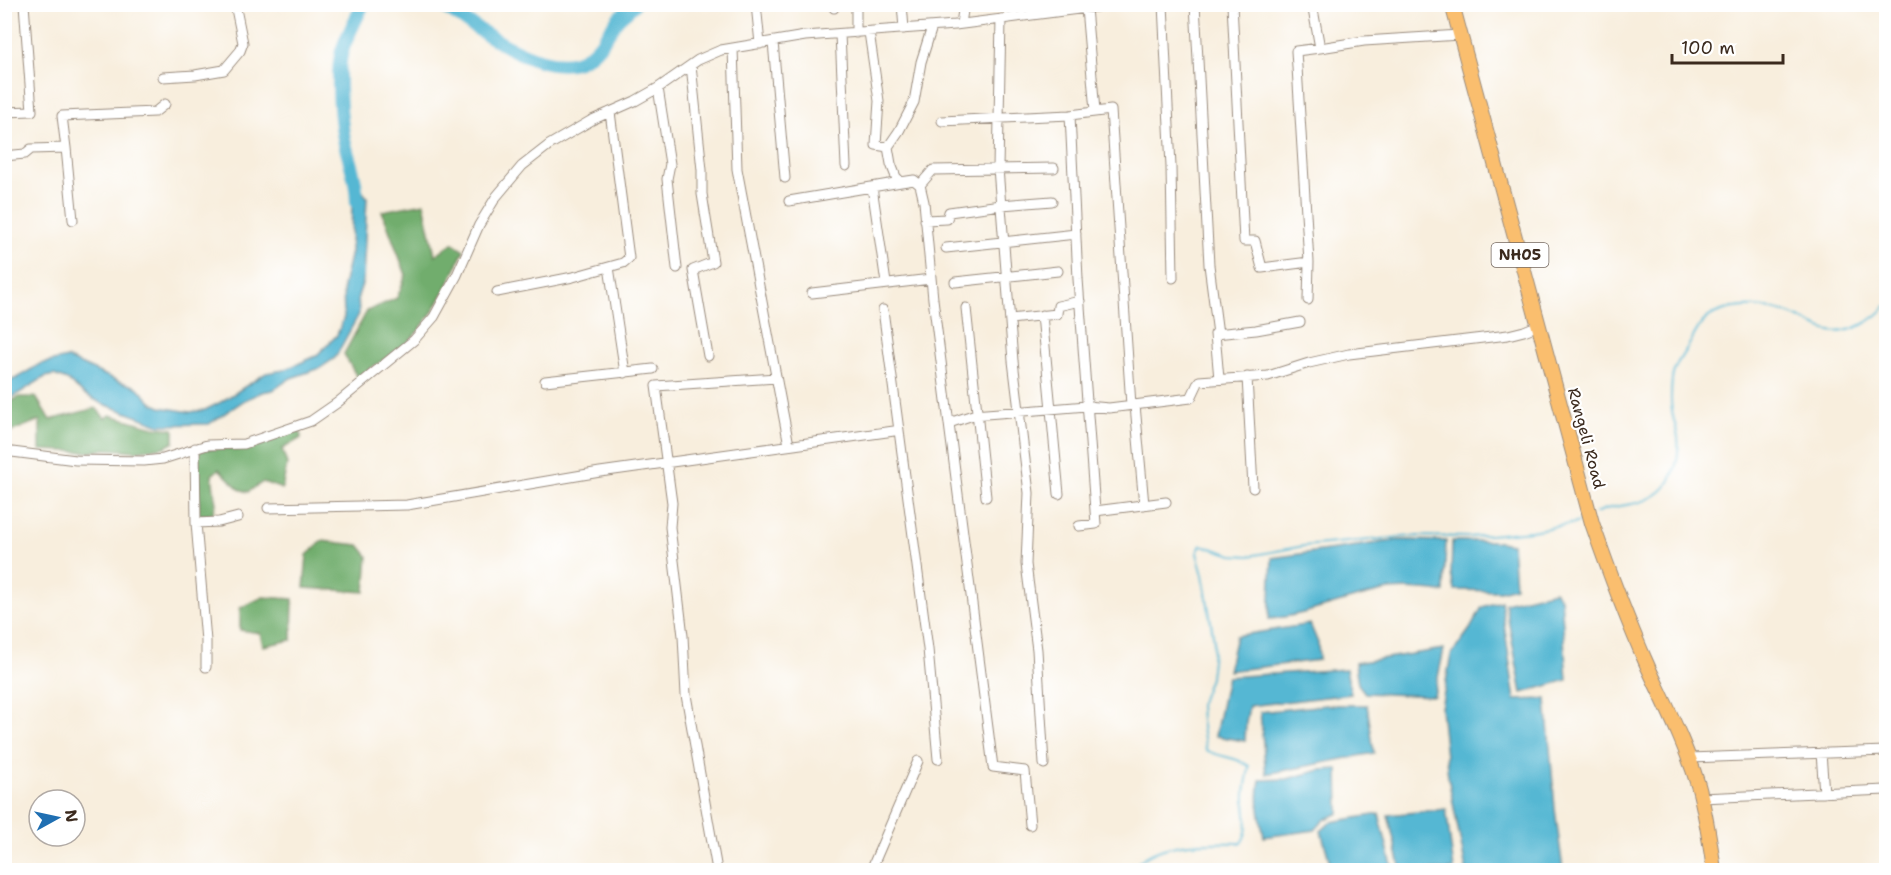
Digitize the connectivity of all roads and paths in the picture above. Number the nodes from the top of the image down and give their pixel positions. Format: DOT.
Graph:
graph roads {
  1 [pos="24,4"];
  2 [pos="235,4"];
  3 [pos="756,4"];
  4 [pos="856,4"];
  5 [pos="902,4"];
  6 [pos="964,4"];
  7 [pos="1118,4"];
  8 [pos="1163,4"];
  9 [pos="1195,4"];
  10 [pos="1232,4"];
  11 [pos="1312,4"];
  12 [pos="1452,4"];
  13 [pos="1075,7"];
  14 [pos="1091,7"];
  15 [pos="1055,8"];
  16 [pos="1001,19"];
  17 [pos="961,24"];
  18 [pos="932,27"];
  19 [pos="904,29"];
  20 [pos="869,32"];
  21 [pos="856,33"];
  22 [pos="840,34"];
  23 [pos="1460,35"];
  24 [pos="773,42"];
  25 [pos="760,44"];
  26 [pos="733,48"];
  27 [pos="1320,48"];
  28 [pos="691,65"];
  29 [pos="163,77"];
  30 [pos="658,88"];
  31 [pos="165,104"];
  32 [pos="1095,111"];
  33 [pos="4,112"];
  34 [pos="610,112"];
  35 [pos="1070,115"];
  36 [pos="999,117"];
  37 [pos="942,121"];
  38 [pos="888,147"];
  39 [pos="66,148"];
  40 [pos="4,156"];
  41 [pos="846,166"];
  42 [pos="998,168"];
  43 [pos="1054,168"];
  44 [pos="784,178"];
  45 [pos="901,182"];
  46 [pos="920,185"];
  47 [pos="872,187"];
  48 [pos="789,201"];
  49 [pos="1052,201"];
  50 [pos="1001,205"];
  51 [pos="73,220"];
  52 [pos="925,220"];
  53 [pos="1076,234"];
  54 [pos="1003,241"];
  55 [pos="946,248"];
  56 [pos="1309,262"];
  57 [pos="609,267"];
  58 [pos="677,268"];
  59 [pos="1058,270"];
  60 [pos="1005,276"];
  61 [pos="1173,278"];
  62 [pos="931,279"];
  63 [pos="955,282"];
  64 [pos="886,283"];
  65 [pos="496,292"];
  66 [pos="812,293"];
  67 [pos="1308,300"];
  68 [pos="1080,301"];
  69 [pos="966,308"];
  70 [pos="882,310"];
  71 [pos="1042,315"];
  72 [pos="1010,320"];
  73 [pos="1300,322"];
  74 [pos="1539,325"];
  75 [pos="1218,334"];
  76 [pos="708,356"];
  77 [pos="653,369"];
  78 [pos="625,373"];
  79 [pos="1247,377"];
  80 [pos="776,378"];
  81 [pos="1219,379"];
  82 [pos="545,381"];
  83 [pos="1133,405"];
  84 [pos="1088,406"];
  85 [pos="1050,408"];
  86 [pos="1018,412"];
  87 [pos="978,414"];
  88 [pos="949,423"];
  89 [pos="894,431"];
  90 [pos="789,445"];
  91 [pos="195,448"];
  92 [pos="4,451"];
  93 [pos="667,462"];
  94 [pos="1253,488"];
  95 [pos="1059,494"];
  96 [pos="986,497"];
  97 [pos="1166,502"];
  98 [pos="1144,505"];
  99 [pos="268,508"];
  100 [pos="1095,511"];
  101 [pos="238,517"];
  102 [pos="196,523"];
  103 [pos="1079,526"];
  104 [pos="206,667"];
  105 [pos="1887,751"];
  106 [pos="1821,753"];
  107 [pos="1689,758"];
  108 [pos="938,759"];
  109 [pos="918,761"];
  110 [pos="1044,764"];
  111 [pos="1887,790"];
  112 [pos="1824,793"];
  113 [pos="1701,798"];
  114 [pos="1030,825"];
  115 [pos="717,870"];
  116 [pos="871,870"];
  117 [pos="1714,870"];
  1 -- 33 [label="street"];
  2 -- 29 [label="street"];
  3 -- 25 [label="street"];
  4 -- 21 [label="street"];
  5 -- 19 [label="street"];
  6 -- 17 [label="street"];
  7 -- 14 [label="street"];
  8 -- 61 [label="street"];
  9 -- 75 [label="street"];
  10 -- 56 [label="street"];
  11 -- 27 [label="street"];
  12 -- 23 [label="main road, Rangeli Road / NH05"];
  13 -- 14 [label="street"];
  13 -- 15 [label="street"];
  14 -- 32 [label="street"];
  15 -- 16 [label="street"];
  16 -- 17 [label="street"];
  16 -- 36 [label="street"];
  17 -- 18 [label="street"];
  18 -- 19 [label="street"];
  18 -- 38 [label="street"];
  19 -- 20 [label="street"];
  20 -- 21 [label="street"];
  20 -- 38 [label="street"];
  21 -- 22 [label="street"];
  22 -- 24 [label="street"];
  22 -- 41 [label="street"];
  23 -- 27 [label="street"];
  23 -- 74 [label="main road, Rangeli Road / NH05"];
  24 -- 25 [label="street"];
  24 -- 44 [label="street"];
  25 -- 26 [label="street"];
  26 -- 28 [label="street"];
  26 -- 80 [label="street"];
  27 -- 56 [label="street"];
  28 -- 30 [label="street"];
  28 -- 76 [label="street"];
  30 -- 34 [label="street"];
  30 -- 58 [label="street"];
  31 -- 39 [label="street"];
  32 -- 35 [label="street"];
  32 -- 83 [label="street"];
  34 -- 57 [label="street"];
  34 -- 91 [label="street"];
  35 -- 36 [label="street"];
  35 -- 53 [label="street"];
  36 -- 37 [label="street"];
  36 -- 42 [label="street"];
  38 -- 45 [label="street"];
  39 -- 40 [label="street"];
  39 -- 51 [label="street"];
  42 -- 43 [label="street"];
  42 -- 46 [label="street"];
  42 -- 50 [label="street"];
  45 -- 46 [label="street"];
  45 -- 47 [label="street"];
  46 -- 52 [label="street"];
  47 -- 48 [label="street"];
  47 -- 64 [label="street"];
  49 -- 50 [label="street"];
  50 -- 52 [label="street"];
  50 -- 54 [label="street"];
  52 -- 62 [label="street"];
  53 -- 54 [label="street"];
  53 -- 68 [label="street"];
  54 -- 55 [label="street"];
  54 -- 60 [label="street"];
  56 -- 67 [label="street"];
  57 -- 65 [label="street"];
  57 -- 78 [label="street"];
  59 -- 60 [label="street"];
  60 -- 63 [label="street"];
  60 -- 72 [label="street"];
  62 -- 64 [label="street"];
  62 -- 88 [label="street"];
  64 -- 66 [label="street"];
  68 -- 71 [label="street"];
  68 -- 84 [label="street"];
  69 -- 87 [label="street"];
  70 -- 108 [label="street"];
  71 -- 72 [label="street"];
  71 -- 85 [label="street"];
  72 -- 86 [label="street"];
  73 -- 75 [label="street"];
  74 -- 79 [label="street"];
  74 -- 107 [label="main road, Rangeli Road / NH05"];
  75 -- 81 [label="street"];
  77 -- 78 [label="street"];
  78 -- 82 [label="street"];
  79 -- 81 [label="street"];
  79 -- 94 [label="street"];
  80 -- 90 [label="street"];
  80 -- 93 [label="street"];
  81 -- 83 [label="street"];
  83 -- 84 [label="street"];
  83 -- 98 [label="street"];
  84 -- 85 [label="street"];
  84 -- 100 [label="street"];
  85 -- 86 [label="street"];
  85 -- 95 [label="street"];
  86 -- 87 [label="street"];
  86 -- 110 [label="street"];
  87 -- 88 [label="street"];
  87 -- 96 [label="street"];
  88 -- 114 [label="street"];
  89 -- 90 [label="street"];
  90 -- 93 [label="street"];
  91 -- 92 [label="street"];
  91 -- 102 [label="street"];
  93 -- 99 [label="street"];
  93 -- 115 [label="street"];
  97 -- 98 [label="street"];
  98 -- 100 [label="street"];
  100 -- 103 [label="street"];
  101 -- 102 [label="street"];
  102 -- 104 [label="street"];
  105 -- 106 [label="street"];
  106 -- 107 [label="street"];
  106 -- 112 [label="street"];
  107 -- 113 [label="main road, Rangeli Road / NH05"];
  109 -- 116 [label="street"];
  111 -- 112 [label="street"];
  112 -- 113 [label="street"];
  113 -- 117 [label="main road, Rangeli Road / NH05"];
}
